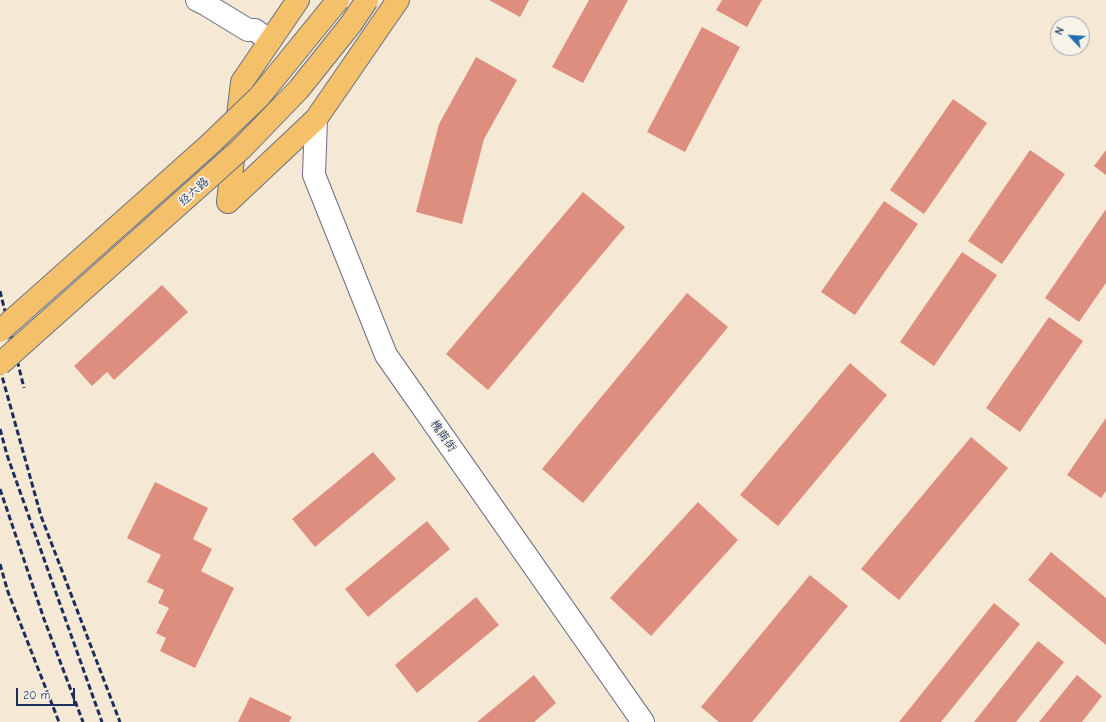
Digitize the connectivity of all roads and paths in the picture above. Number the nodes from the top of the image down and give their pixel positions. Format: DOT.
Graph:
graph roads {
  1 [pos="298,0"];
  2 [pos="338,0"];
  3 [pos="367,0"];
  4 [pos="398,0"];
  5 [pos="204,2"];
  6 [pos="270,41"];
  7 [pos="316,119"];
  8 [pos="0,331"];
  9 [pos="0,364"];
  10 [pos="643,722"];
  1 -- 6 [label="main road"];
  2 -- 8 [label="main road, 经六路, bridge"];
  3 -- 9 [label="main road, 经六路, bridge"];
  4 -- 7 [label="main road"];
  5 -- 6 [label="street"];
  6 -- 7 [label="main road"];
  7 -- 10 [label="street, 槐荫街"];
}
